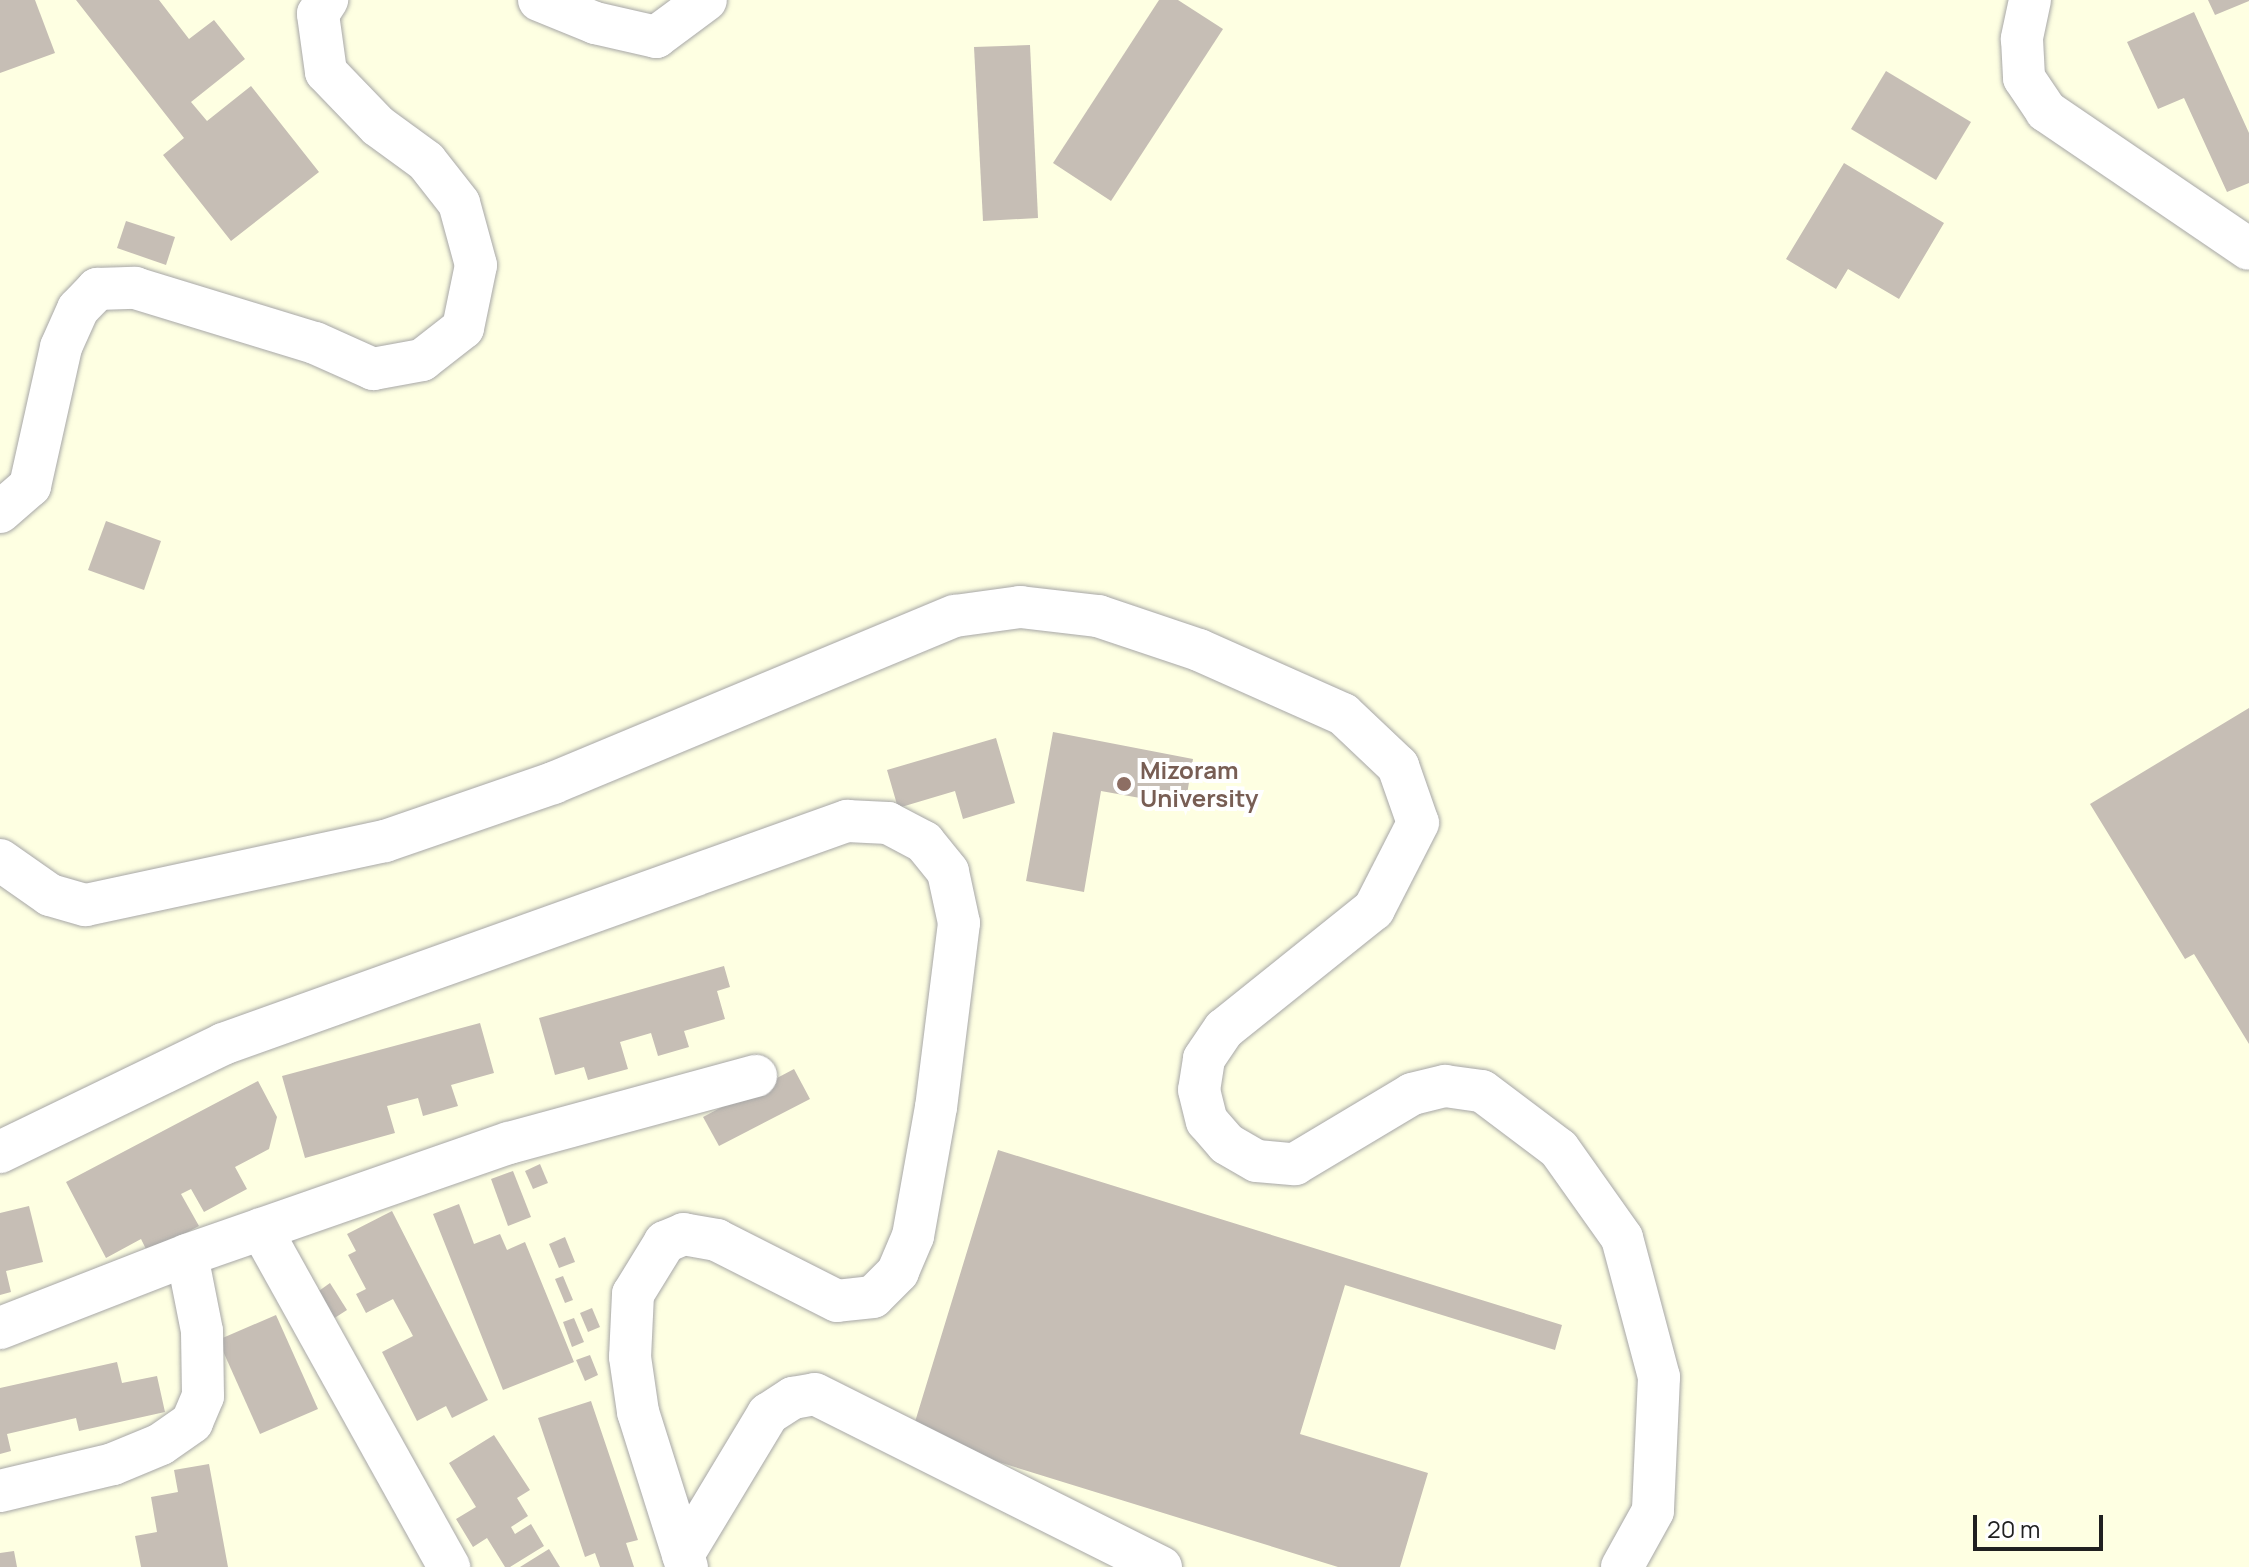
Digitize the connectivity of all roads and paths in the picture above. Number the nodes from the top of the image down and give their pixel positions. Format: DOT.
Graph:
graph roads {
  1 [pos="327,0"];
  2 [pos="539,0"];
  3 [pos="706,0"];
  4 [pos="2030,0"];
  5 [pos="2249,249"];
  6 [pos="0,512"];
  7 [pos="0,860"];
  8 [pos="756,1076"];
  9 [pos="0,1152"];
  10 [pos="261,1229"];
  11 [pos="187,1255"];
  12 [pos="0,1328"];
  13 [pos="0,1491"];
  14 [pos="685,1561"];
  15 [pos="449,1567"];
  16 [pos="1161,1567"];
  17 [pos="1622,1567"];
  1 -- 6 [label="street"];
  2 -- 3 [label="street"];
  4 -- 5 [label="street"];
  7 -- 17 [label="street"];
  8 -- 10 [label="street"];
  9 -- 14 [label="street"];
  10 -- 11 [label="street"];
  10 -- 15 [label="street"];
  11 -- 12 [label="street"];
  11 -- 13 [label="street"];
  14 -- 16 [label="street"];
}
